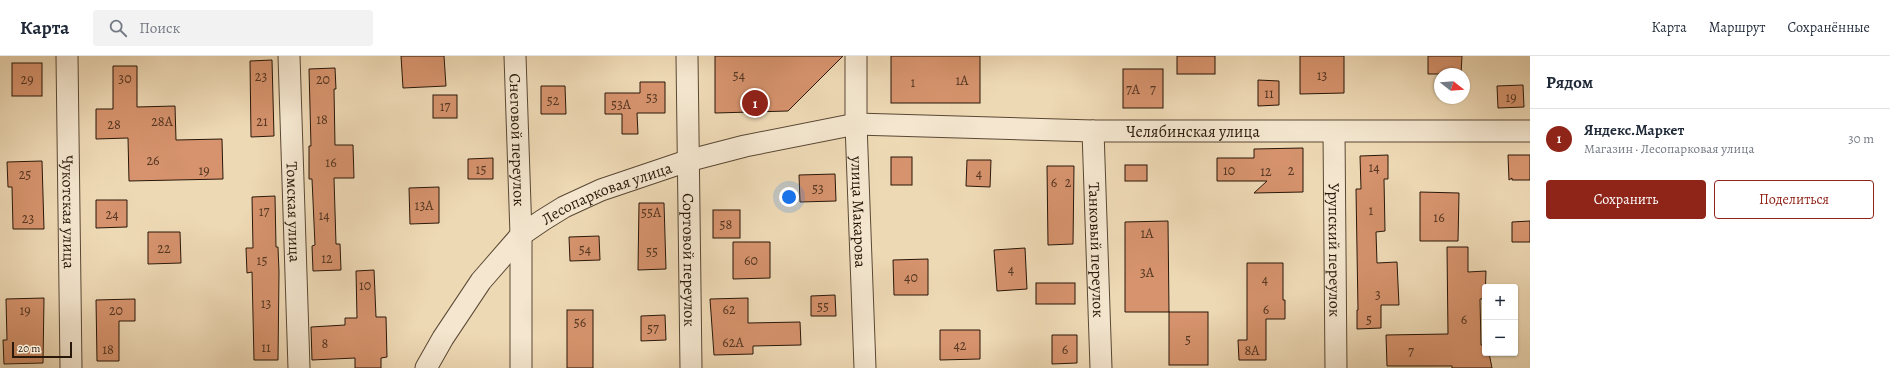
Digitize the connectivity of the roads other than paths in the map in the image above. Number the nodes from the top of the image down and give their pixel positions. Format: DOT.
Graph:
graph roads {
  1 [pos="67,56"];
  2 [pos="289,56"];
  3 [pos="515,56"];
  4 [pos="687,56"];
  5 [pos="856,56"];
  6 [pos="856,124"];
  7 [pos="1093,131"];
  8 [pos="1530,131"];
  9 [pos="1334,132"];
  10 [pos="687,161"];
  11 [pos="521,235"];
  12 [pos="71,368"];
  13 [pos="299,368"];
  14 [pos="426,368"];
  15 [pos="521,368"];
  16 [pos="691,368"];
  17 [pos="865,368"];
  18 [pos="1101,368"];
  19 [pos="1336,368"];
  1 -- 12 [label="street, Чукотская улица"];
  2 -- 13 [label="street, Томская улица"];
  3 -- 11 [label="street, Снеговой переулок"];
  4 -- 10 [label="street, Сортовой переулок"];
  5 -- 6 [label="street, улица Макарова"];
  6 -- 7 [label="street, Челябинская улица"];
  6 -- 10 [label="street, Лесопарковая улица"];
  6 -- 17 [label="street, улица Макарова"];
  7 -- 9 [label="street, Челябинская улица"];
  7 -- 18 [label="street, Танковый переулок"];
  8 -- 9 [label="street, Челябинская улица"];
  9 -- 19 [label="street, Урупский переулок"];
  10 -- 11 [label="street, Лесопарковая улица"];
  10 -- 16 [label="street, Сортовой переулок"];
  11 -- 14 [label="street, Лесопарковая улица"];
  11 -- 15 [label="street, Снеговой переулок"];
}
